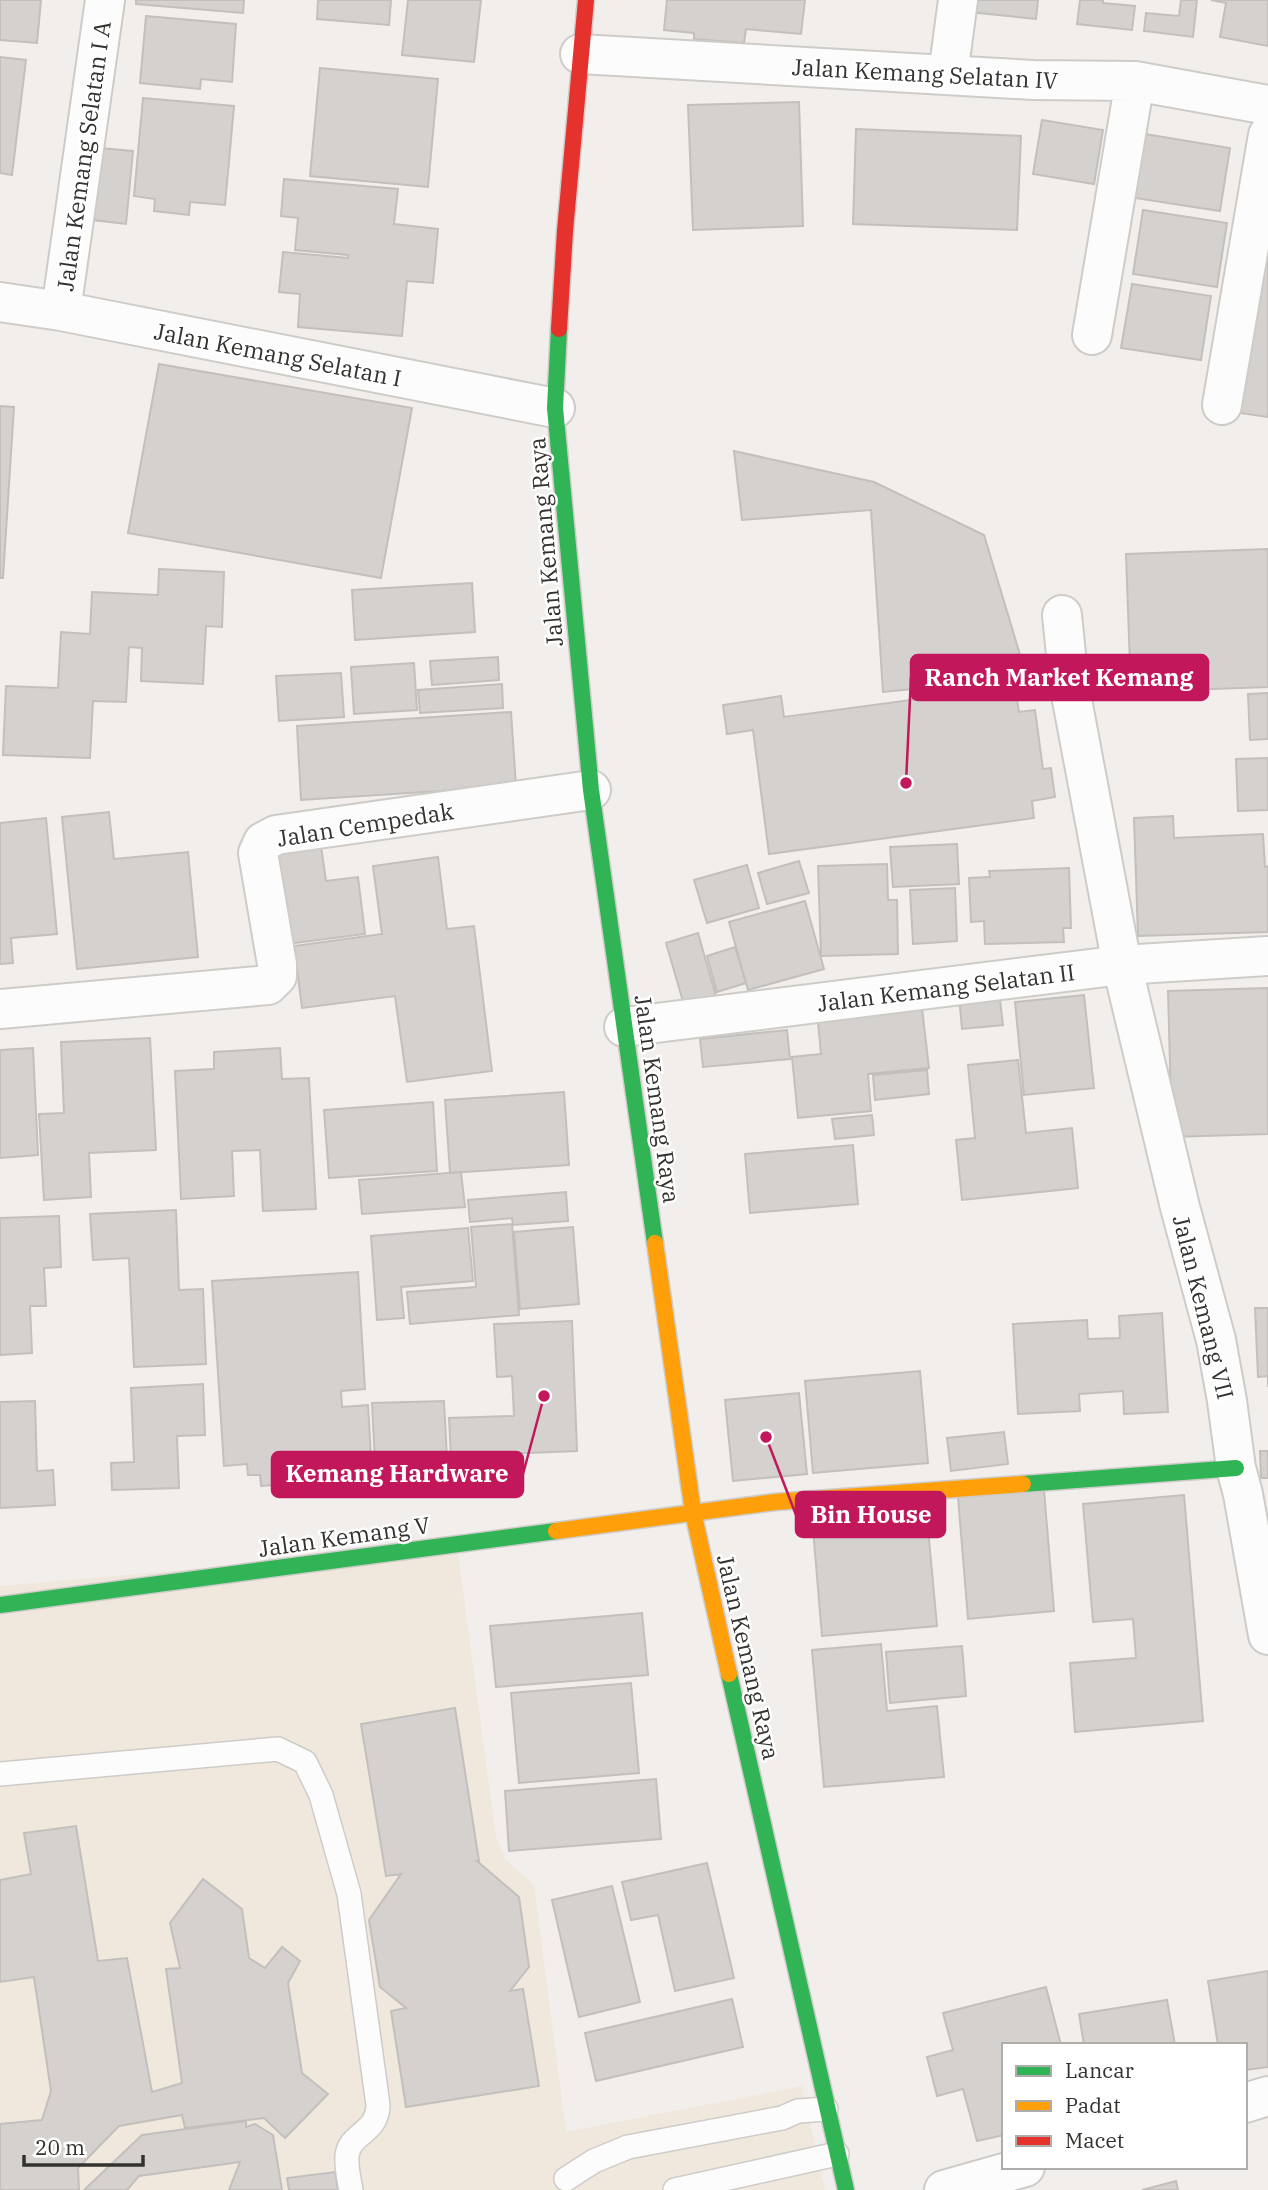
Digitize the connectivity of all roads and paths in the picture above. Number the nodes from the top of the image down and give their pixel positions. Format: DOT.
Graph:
graph roads {
  1 [pos="105,0"];
  2 [pos="586,0"];
  3 [pos="958,0"];
  4 [pos="580,54"];
  5 [pos="948,75"];
  6 [pos="1135,81"];
  7 [pos="1268,106"];
  8 [pos="1268,135"];
  9 [pos="0,302"];
  10 [pos="61,311"];
  11 [pos="1092,335"];
  12 [pos="1222,405"];
  13 [pos="555,408"];
  14 [pos="1062,615"];
  15 [pos="591,790"];
  16 [pos="1268,956"];
  17 [pos="1122,965"];
  18 [pos="0,1009"];
  19 [pos="624,1027"];
  20 [pos="1236,1468"];
  21 [pos="693,1512"];
  22 [pos="0,1605"];
  23 [pos="1268,1635"];
  24 [pos="0,1774"];
  25 [pos="1268,2096"];
  26 [pos="1247,2102"];
  27 [pos="826,2109"];
  28 [pos="837,2154"];
  29 [pos="1018,2169"];
  30 [pos="573,2186"];
  31 [pos="351,2190"];
  32 [pos="675,2190"];
  33 [pos="846,2190"];
  34 [pos="944,2190"];
  1 -- 10 [label="street, Jalan Kemang Selatan I A"];
  2 -- 4 [label="street, Jalan Kemang Raya"];
  3 -- 5 [label="street"];
  4 -- 5 [label="street, Jalan Kemang Selatan IV"];
  4 -- 13 [label="street, Jalan Kemang Raya"];
  5 -- 6 [label="street, Jalan Kemang Selatan IV"];
  6 -- 7 [label="street, Jalan Kemang Selatan IV"];
  6 -- 11 [label="street"];
  8 -- 12 [label="street"];
  9 -- 10 [label="street, Jalan Kemang Selatan I"];
  10 -- 13 [label="street, Jalan Kemang Selatan I"];
  13 -- 15 [label="street, Jalan Kemang Raya"];
  14 -- 17 [label="street, Jalan Kemang VII"];
  15 -- 18 [label="street, Jalan Cempedak"];
  15 -- 19 [label="street, Jalan Kemang Raya"];
  16 -- 17 [label="street, Jalan Kemang Selatan II"];
  17 -- 19 [label="street, Jalan Kemang Selatan II"];
  17 -- 20 [label="street, Jalan Kemang VII"];
  19 -- 21 [label="street, Jalan Kemang Raya"];
  20 -- 21 [label="street"];
  20 -- 23 [label="street, Jalan Kemang VII"];
  21 -- 22 [label="street, Jalan Kemang V"];
  21 -- 27 [label="street, Jalan Kemang Raya"];
  24 -- 31 [label="lane"];
  25 -- 26 [label="street"];
  27 -- 28 [label="street, Jalan Kemang Raya"];
  27 -- 30 [label="lane"];
  28 -- 32 [label="lane"];
  28 -- 33 [label="street, Jalan Kemang Raya"];
  29 -- 34 [label="street"];
}
